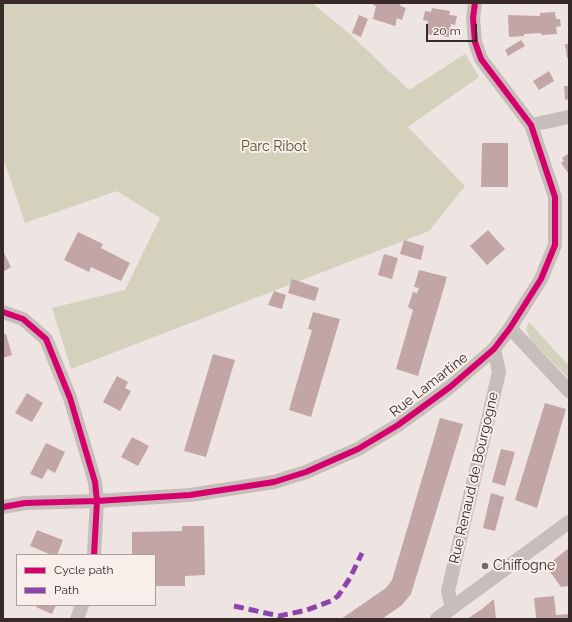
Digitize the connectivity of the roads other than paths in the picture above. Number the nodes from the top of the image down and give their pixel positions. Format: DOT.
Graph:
graph roads {
  1 [pos="475,3"];
  2 [pos="569,117"];
  3 [pos="531,125"];
  4 [pos="3,312"];
  5 [pos="510,328"];
  6 [pos="494,349"];
  7 [pos="569,391"];
  8 [pos="97,501"];
  9 [pos="3,507"];
  10 [pos="569,522"];
  11 [pos="94,554"];
  12 [pos="82,606"];
  13 [pos="452,608"];
  14 [pos="78,619"];
  15 [pos="437,619"];
  1 -- 3 [label="street, Rue Lamartine"];
  2 -- 3 [label="street"];
  3 -- 5 [label="street, Rue Lamartine"];
  4 -- 8 [label="street"];
  5 -- 6 [label="street, Rue Lamartine"];
  5 -- 7 [label="street"];
  6 -- 8 [label="street, Rue Lamartine"];
  6 -- 13 [label="street, Rue Renaud de Bourgogne"];
  8 -- 9 [label="street, Rue Lamartine"];
  8 -- 11 [label="street"];
  10 -- 13 [label="street"];
  12 -- 14 [label="street"];
  13 -- 15 [label="street"];
}
